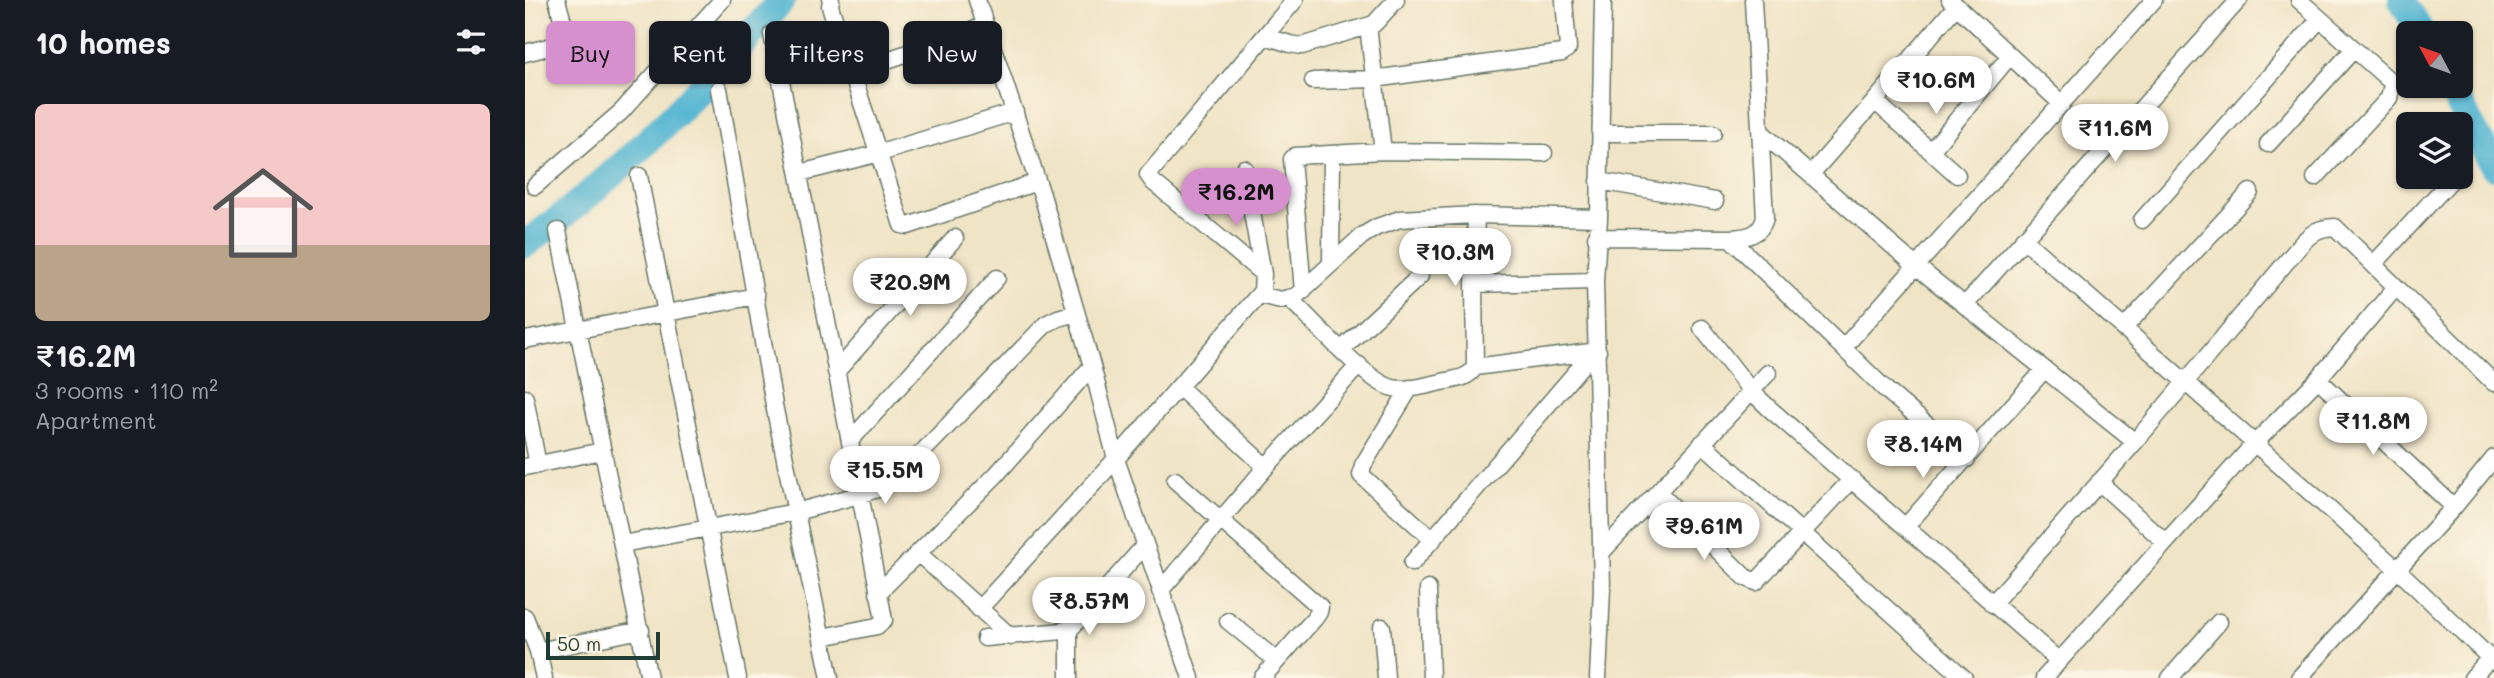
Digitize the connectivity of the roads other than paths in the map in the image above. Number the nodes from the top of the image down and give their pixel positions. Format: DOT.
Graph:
graph roads {
  1 [pos="557,0"];
  2 [pos="722,0"];
  3 [pos="831,0"];
  4 [pos="977,0"];
  5 [pos="1295,0"];
  6 [pos="1396,0"];
  7 [pos="1564,0"];
  8 [pos="1603,0"];
  9 [pos="1753,0"];
  10 [pos="2154,0"];
  11 [pos="2239,0"];
  12 [pos="2299,0"];
  13 [pos="1953,3"];
  14 [pos="2320,19"];
  15 [pos="835,21"];
  16 [pos="983,21"];
  17 [pos="1368,26"];
  18 [pos="1265,36"];
  19 [pos="2354,49"];
  20 [pos="525,53"];
  21 [pos="2009,57"];
  22 [pos="1002,75"];
  23 [pos="1374,79"];
  24 [pos="1313,81"];
  25 [pos="782,84"];
  26 [pos="857,84"];
  27 [pos="719,89"];
  28 [pos="1875,101"];
  29 [pos="2062,104"];
  30 [pos="1015,112"];
  31 [pos="1761,132"];
  32 [pos="1600,133"];
  33 [pos="1713,134"];
  34 [pos="2268,144"];
  35 [pos="1383,151"];
  36 [pos="1931,151"];
  37 [pos="880,153"];
  38 [pos="1544,153"];
  39 [pos="1332,154"];
  40 [pos="1244,168"];
  41 [pos="800,173"];
  42 [pos="1811,174"];
  43 [pos="1957,175"];
  44 [pos="639,176"];
  45 [pos="2315,178"];
  46 [pos="1599,181"];
  47 [pos="1037,182"];
  48 [pos="535,186"];
  49 [pos="2443,189"];
  50 [pos="2251,192"];
  51 [pos="1715,201"];
  52 [pos="1476,215"];
  53 [pos="1599,218"];
  54 [pos="2143,220"];
  55 [pos="558,231"];
  56 [pos="1596,237"];
  57 [pos="1730,238"];
  58 [pos="955,239"];
  59 [pos="2023,239"];
  60 [pos="1331,263"];
  61 [pos="2374,264"];
  62 [pos="1917,267"];
  63 [pos="1263,274"];
  64 [pos="1420,275"];
  65 [pos="997,278"];
  66 [pos="1595,281"];
  67 [pos="1474,284"];
  68 [pos="2396,287"];
  69 [pos="1259,295"];
  70 [pos="1297,295"];
  71 [pos="756,296"];
  72 [pos="1965,305"];
  73 [pos="667,312"];
  74 [pos="1076,313"];
  75 [pos="1702,328"];
  76 [pos="2123,329"];
  77 [pos="578,330"];
  78 [pos="525,340"];
  79 [pos="1843,348"];
  80 [pos="1342,349"];
  81 [pos="1596,351"];
  82 [pos="1359,365"];
  83 [pos="1092,366"];
  84 [pos="1475,367"];
  85 [pos="2044,370"];
  86 [pos="836,372"];
  87 [pos="1768,373"];
  88 [pos="2318,379"];
  89 [pos="2184,381"];
  90 [pos="2494,383"];
  91 [pos="1179,387"];
  92 [pos="1411,388"];
  93 [pos="1751,391"];
  94 [pos="525,398"];
  95 [pos="850,441"];
  96 [pos="2135,442"];
  97 [pos="1702,443"];
  98 [pos="2254,444"];
  99 [pos="602,451"];
  100 [pos="2494,458"];
  101 [pos="1116,459"];
  102 [pos="1967,459"];
  103 [pos="531,466"];
  104 [pos="1266,467"];
  105 [pos="1852,479"];
  106 [pos="1175,480"];
  107 [pos="2099,482"];
  108 [pos="1658,492"];
  109 [pos="859,495"];
  110 [pos="2454,507"];
  111 [pos="796,512"];
  112 [pos="1222,521"];
  113 [pos="1906,526"];
  114 [pos="710,528"];
  115 [pos="1801,534"];
  116 [pos="1433,540"];
  117 [pos="2165,542"];
  118 [pos="622,544"];
  119 [pos="1145,545"];
  120 [pos="1601,553"];
  121 [pos="918,554"];
  122 [pos="1412,563"];
  123 [pos="2397,569"];
  124 [pos="1429,589"];
  125 [pos="1160,591"];
  126 [pos="878,593"];
  127 [pos="1992,604"];
  128 [pos="979,609"];
  129 [pos="525,617"];
  130 [pos="1228,621"];
  131 [pos="2219,622"];
  132 [pos="1383,627"];
  133 [pos="1069,629"];
  134 [pos="641,630"];
  135 [pos="822,637"];
  136 [pos="1011,637"];
  137 [pos="985,638"];
  138 [pos="538,651"];
  139 [pos="2492,660"];
  140 [pos="2059,661"];
  141 [pos="1277,662"];
  142 [pos="2302,677"];
  143 [pos="544,678"];
  144 [pos="649,678"];
  145 [pos="739,678"];
  146 [pos="830,678"];
  147 [pos="1069,678"];
  148 [pos="1191,678"];
  149 [pos="1262,678"];
  150 [pos="1386,678"];
  151 [pos="1430,678"];
  152 [pos="1598,678"];
  153 [pos="1965,678"];
  154 [pos="2044,678"];
  155 [pos="2170,678"];
  156 [pos="2472,678"];
  1 -- 20 [label="street"];
  2 -- 48 [label="street"];
  3 -- 15 [label="street"];
  4 -- 16 [label="street"];
  5 -- 18 [label="street"];
  6 -- 17 [label="street"];
  7 -- 23 [label="street"];
  8 -- 32 [label="street"];
  9 -- 31 [label="street"];
  10 -- 29 [label="street"];
  11 -- 59 [label="street"];
  12 -- 14 [label="street"];
  13 -- 21 [label="street"];
  13 -- 28 [label="street"];
  14 -- 19 [label="street"];
  14 -- 54 [label="street"];
  17 -- 18 [label="street"];
  17 -- 23 [label="street"];
  18 -- 63 [label="street"];
  19 -- 34 [label="street"];
  19 -- 45 [label="street"];
  21 -- 29 [label="street"];
  21 -- 36 [label="street"];
  22 -- 30 [label="street"];
  23 -- 24 [label="street"];
  23 -- 35 [label="street"];
  25 -- 41 [label="street"];
  26 -- 37 [label="street"];
  27 -- 71 [label="street"];
  28 -- 36 [label="street"];
  28 -- 42 [label="street"];
  29 -- 62 [label="street"];
  30 -- 37 [label="street"];
  30 -- 47 [label="street"];
  31 -- 42 [label="street"];
  31 -- 57 [label="street"];
  32 -- 33 [label="street"];
  32 -- 46 [label="street"];
  35 -- 38 [label="street"];
  35 -- 39 [label="street"];
  36 -- 43 [label="street"];
  37 -- 41 [label="street"];
  37 -- 47 [label="street"];
  39 -- 60 [label="street"];
  39 -- 70 [label="street"];
  40 -- 63 [label="street"];
  41 -- 86 [label="street"];
  42 -- 62 [label="street"];
  44 -- 73 [label="street"];
  46 -- 51 [label="street"];
  46 -- 53 [label="street"];
  47 -- 74 [label="street"];
  49 -- 61 [label="street"];
  50 -- 76 [label="street"];
  52 -- 53 [label="street"];
  52 -- 60 [label="street"];
  52 -- 67 [label="street"];
  53 -- 56 [label="street"];
  55 -- 77 [label="street"];
  56 -- 57 [label="street"];
  56 -- 66 [label="street"];
  57 -- 79 [label="street"];
  58 -- 86 [label="street"];
  59 -- 72 [label="street"];
  59 -- 76 [label="street"];
  60 -- 70 [label="street"];
  61 -- 68 [label="street"];
  61 -- 89 [label="street"];
  62 -- 72 [label="street"];
  62 -- 79 [label="street"];
  63 -- 69 [label="street"];
  64 -- 80 [label="street"];
  65 -- 95 [label="street"];
  66 -- 67 [label="street"];
  66 -- 81 [label="street"];
  67 -- 84 [label="street"];
  68 -- 88 [label="street"];
  68 -- 90 [label="street"];
  69 -- 70 [label="street"];
  69 -- 91 [label="street"];
  70 -- 80 [label="street"];
  71 -- 73 [label="street"];
  71 -- 111 [label="street"];
  72 -- 85 [label="street"];
  73 -- 77 [label="street"];
  73 -- 114 [label="street"];
  74 -- 83 [label="street"];
  74 -- 109 [label="street"];
  75 -- 93 [label="street"];
  76 -- 89 [label="street"];
  77 -- 78 [label="street"];
  77 -- 99 [label="street"];
  79 -- 102 [label="street"];
  80 -- 82 [label="street"];
  81 -- 84 [label="street"];
  81 -- 116 [label="street"];
  81 -- 120 [label="street"];
  82 -- 92 [label="street"];
  82 -- 104 [label="street"];
  83 -- 101 [label="street"];
  83 -- 121 [label="street"];
  84 -- 92 [label="street"];
  85 -- 96 [label="street"];
  85 -- 102 [label="street"];
  86 -- 95 [label="street"];
  87 -- 93 [label="street"];
  88 -- 98 [label="street"];
  88 -- 110 [label="street"];
  89 -- 96 [label="street"];
  89 -- 98 [label="street"];
  91 -- 101 [label="street"];
  91 -- 104 [label="street"];
  92 -- 116 [label="street"];
  93 -- 97 [label="street"];
  93 -- 105 [label="street"];
  94 -- 103 [label="street"];
  95 -- 109 [label="street"];
  96 -- 107 [label="street"];
  97 -- 108 [label="street"];
  97 -- 115 [label="street"];
  98 -- 117 [label="street"];
  98 -- 123 [label="street"];
  99 -- 103 [label="street"];
  99 -- 118 [label="street"];
  100 -- 110 [label="street"];
  101 -- 119 [label="street"];
  101 -- 128 [label="street"];
  102 -- 113 [label="street"];
  104 -- 112 [label="street"];
  105 -- 113 [label="street"];
  105 -- 115 [label="street"];
  106 -- 112 [label="street"];
  107 -- 117 [label="street"];
  107 -- 127 [label="street"];
  108 -- 115 [label="street"];
  108 -- 120 [label="street"];
  109 -- 111 [label="street"];
  109 -- 126 [label="street"];
  110 -- 123 [label="street"];
  111 -- 114 [label="street"];
  111 -- 135 [label="street"];
  112 -- 125 [label="street"];
  112 -- 141 [label="street"];
  113 -- 127 [label="street"];
  114 -- 118 [label="street"];
  114 -- 145 [label="street"];
  115 -- 153 [label="street"];
  116 -- 122 [label="street"];
  117 -- 140 [label="street"];
  118 -- 134 [label="street"];
  119 -- 125 [label="street"];
  119 -- 133 [label="street"];
  120 -- 152 [label="street"];
  121 -- 126 [label="street"];
  121 -- 128 [label="street"];
  123 -- 139 [label="street"];
  123 -- 142 [label="street"];
  124 -- 151 [label="street"];
  125 -- 148 [label="street"];
  126 -- 135 [label="street"];
  127 -- 140 [label="street"];
  128 -- 136 [label="street"];
  129 -- 138 [label="street"];
  130 -- 141 [label="street"];
  131 -- 155 [label="street"];
  132 -- 150 [label="street"];
  133 -- 136 [label="street"];
  133 -- 147 [label="street"];
  134 -- 138 [label="street"];
  134 -- 144 [label="street"];
  135 -- 146 [label="street"];
  136 -- 137 [label="street"];
  138 -- 143 [label="street"];
  139 -- 156 [label="street"];
  140 -- 154 [label="street"];
  141 -- 149 [label="street"];
}
